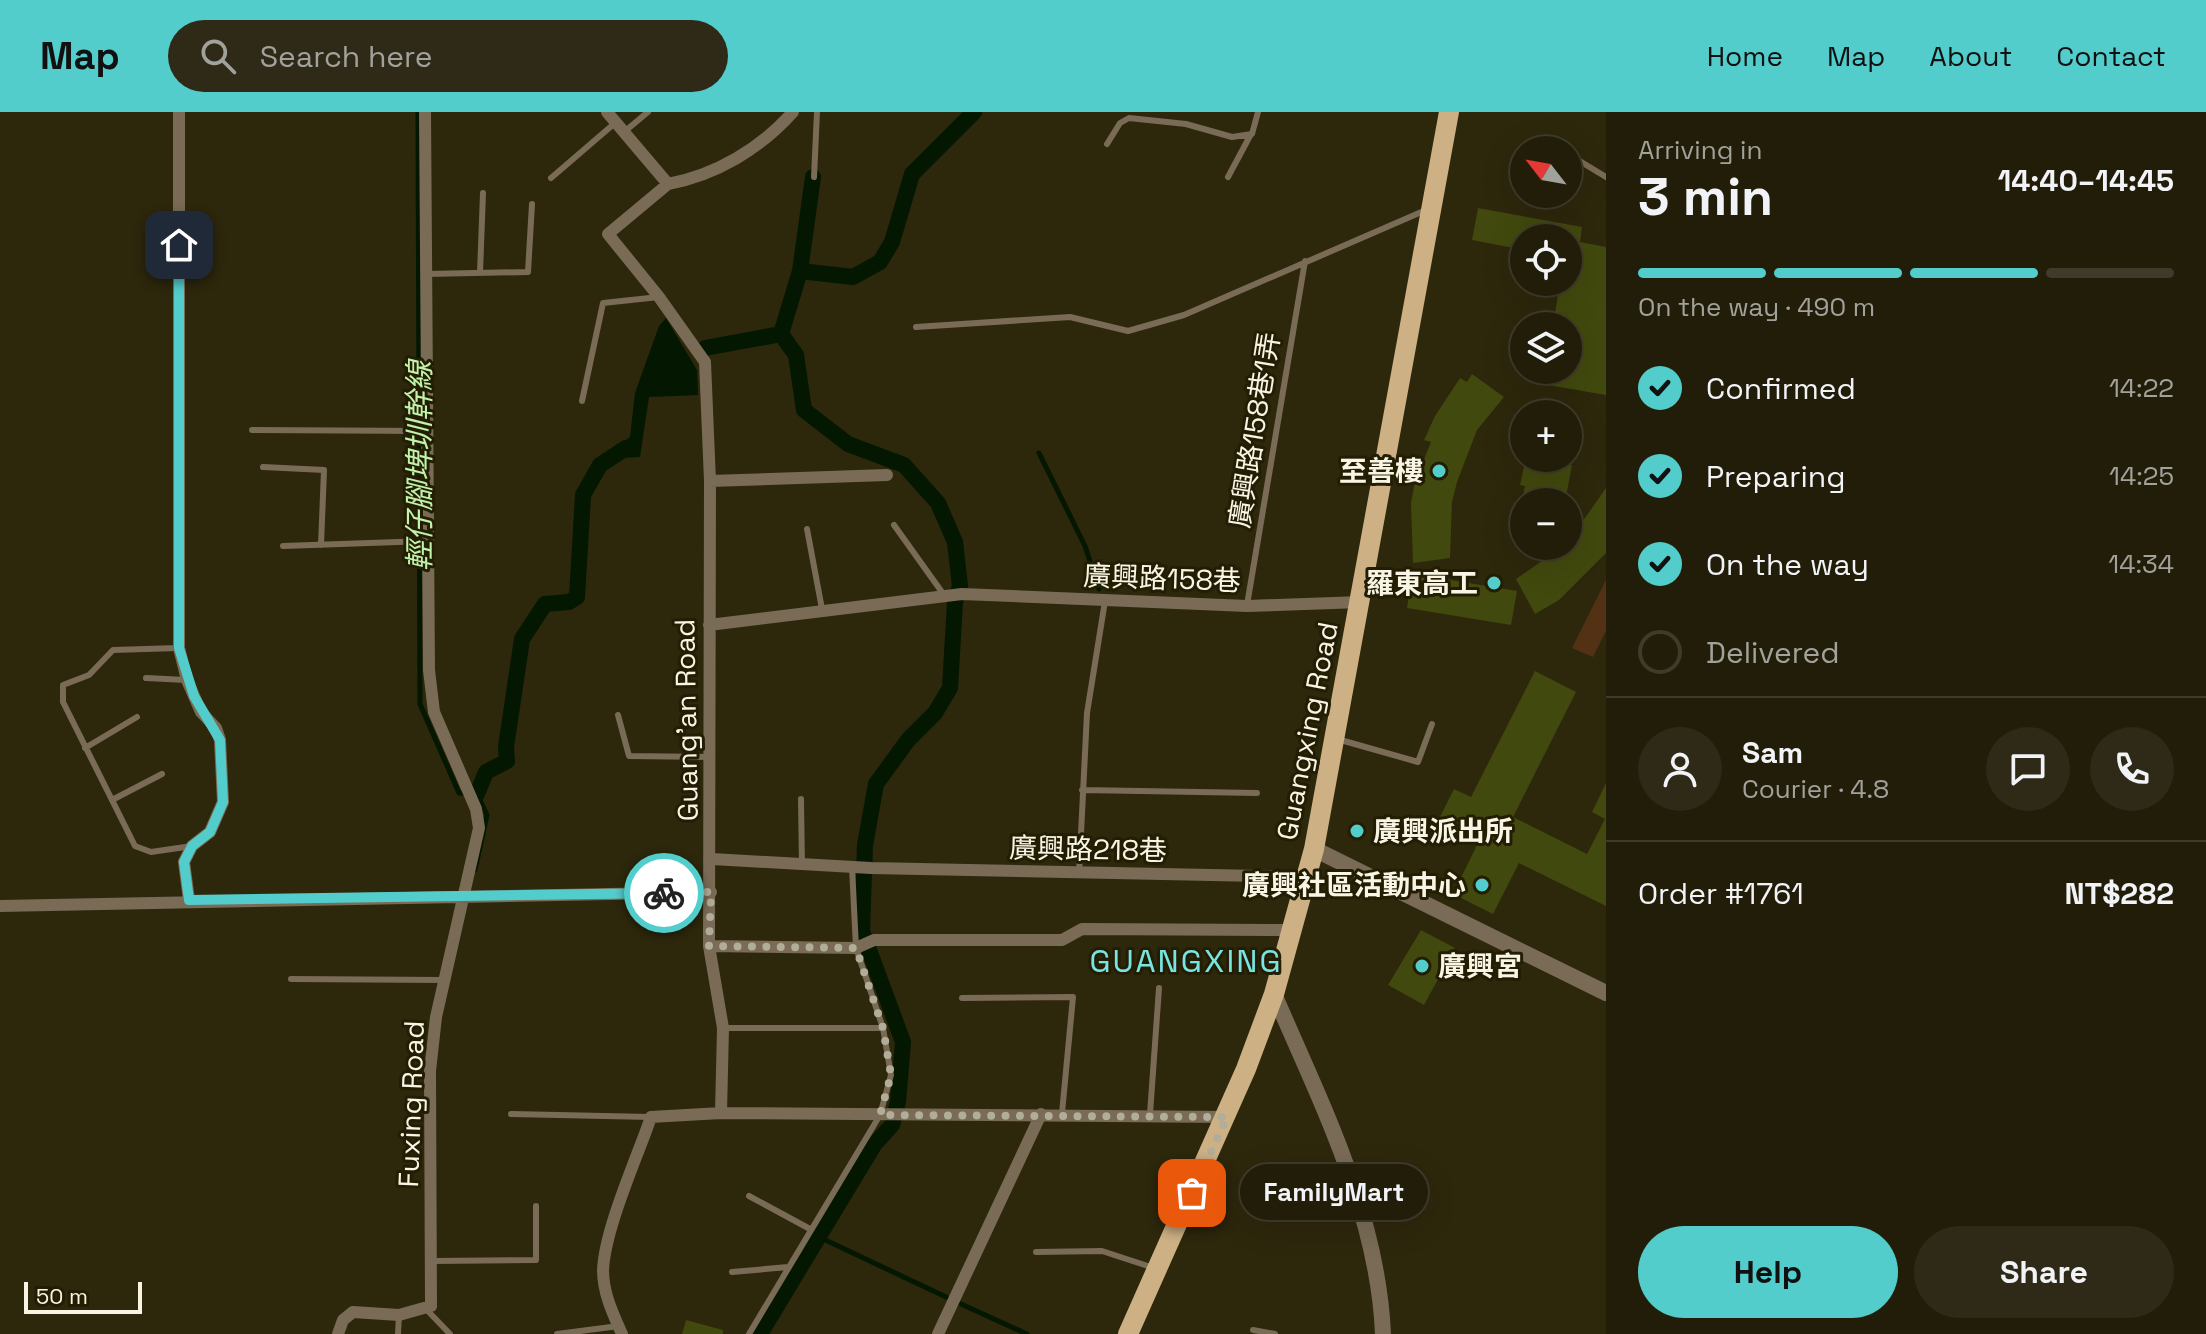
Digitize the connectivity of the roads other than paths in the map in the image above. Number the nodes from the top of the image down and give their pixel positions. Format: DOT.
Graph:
graph roads {
  1 [pos="179,112"];
  2 [pos="425,112"];
  3 [pos="648,112"];
  4 [pos="793,112"];
  5 [pos="817,112"];
  6 [pos="1258,112"];
  7 [pos="1449,112"];
  8 [pos="615,122"];
  9 [pos="1252,134"];
  10 [pos="1107,144"];
  11 [pos="1582,162"];
  12 [pos="814,177"];
  13 [pos="1228,177"];
  14 [pos="1606,177"];
  15 [pos="551,178"];
  16 [pos="668,184"];
  17 [pos="483,193"];
  18 [pos="532,204"];
  19 [pos="1432,207"];
  20 [pos="1305,261"];
  21 [pos="480,273"];
  22 [pos="426,274"];
  23 [pos="659,297"];
  24 [pos="916,327"];
  25 [pos="582,401"];
  26 [pos="252,430"];
  27 [pos="427,431"];
  28 [pos="263,467"];
  29 [pos="887,475"];
  30 [pos="710,481"];
  31 [pos="894,525"];
  32 [pos="807,529"];
  33 [pos="428,541"];
  34 [pos="321,545"];
  35 [pos="283,546"];
  36 [pos="944,595"];
  37 [pos="1105,601"];
  38 [pos="1361,602"];
  39 [pos="1247,606"];
  40 [pos="822,609"];
  41 [pos="709,625"];
  42 [pos="179,648"];
  43 [pos="146,678"];
  44 [pos="187,680"];
  45 [pos="618,715"];
  46 [pos="137,717"];
  47 [pos="1432,724"];
  48 [pos="1335,739"];
  49 [pos="85,748"];
  50 [pos="710,757"];
  51 [pos="162,774"];
  52 [pos="1082,790"];
  53 [pos="1257,793"];
  54 [pos="801,799"];
  55 [pos="112,800"];
  56 [pos="192,846"];
  57 [pos="1314,849"];
  58 [pos="712,859"];
  59 [pos="802,866"];
  60 [pos="852,867"];
  61 [pos="1079,874"];
  62 [pos="1305,877"];
  63 [pos="711,892"];
  64 [pos="462,896"];
  65 [pos="189,900"];
  66 [pos="0,906"];
  67 [pos="1292,930"];
  68 [pos="709,946"];
  69 [pos="856,948"];
  70 [pos="291,979"];
  71 [pos="442,980"];
  72 [pos="1159,988"];
  73 [pos="1606,993"];
  74 [pos="1274,994"];
  75 [pos="962,998"];
  76 [pos="723,1028"];
  77 [pos="883,1028"];
  78 [pos="721,1113"];
  79 [pos="1062,1113"];
  80 [pos="511,1114"];
  81 [pos="1041,1114"];
  82 [pos="1150,1114"];
  83 [pos="880,1115"];
  84 [pos="651,1117"];
  85 [pos="1227,1117"];
  86 [pos="749,1196"];
  87 [pos="536,1206"];
  88 [pos="810,1229"];
  89 [pos="1036,1252"];
  90 [pos="433,1261"];
  91 [pos="788,1267"];
  92 [pos="1157,1270"];
  93 [pos="732,1272"];
  94 [pos="426,1309"];
  95 [pos="399,1315"];
  96 [pos="620,1330"];
  97 [pos="1253,1330"];
  98 [pos="338,1334"];
  99 [pos="398,1334"];
  100 [pos="450,1334"];
  101 [pos="557,1334"];
  102 [pos="749,1334"];
  103 [pos="938,1334"];
  104 [pos="1128,1334"];
  105 [pos="1275,1334"];
  106 [pos="1383,1334"];
  1 -- 42 [label="street"];
  2 -- 22 [label="street, Fuxing Road"];
  3 -- 8 [label="lane"];
  4 -- 16 [label="street"];
  5 -- 12 [label="lane"];
  6 -- 9 [label="lane"];
  7 -- 19 [label="main road, Guangxing Road"];
  8 -- 15 [label="lane"];
  8 -- 16 [label="street"];
  9 -- 10 [label="lane"];
  9 -- 13 [label="lane"];
  11 -- 14 [label="lane"];
  16 -- 23 [label="street, Guang'an Road"];
  17 -- 21 [label="lane"];
  18 -- 21 [label="lane"];
  19 -- 20 [label="lane"];
  19 -- 38 [label="main road, Guangxing Road"];
  20 -- 24 [label="lane"];
  20 -- 39 [label="lane, 廣興路158巷1弄"];
  21 -- 22 [label="lane"];
  22 -- 27 [label="street, Fuxing Road"];
  23 -- 25 [label="lane"];
  23 -- 30 [label="street, Guang'an Road"];
  26 -- 27 [label="lane"];
  27 -- 33 [label="street, Fuxing Road"];
  28 -- 34 [label="lane"];
  29 -- 30 [label="street"];
  30 -- 41 [label="street, Guang'an Road"];
  31 -- 36 [label="lane"];
  32 -- 40 [label="lane"];
  33 -- 34 [label="lane"];
  33 -- 64 [label="street, Fuxing Road"];
  34 -- 35 [label="lane"];
  36 -- 37 [label="street, 廣興路158巷"];
  36 -- 40 [label="street"];
  37 -- 39 [label="street, 廣興路158巷"];
  37 -- 52 [label="lane"];
  38 -- 39 [label="street, 廣興路158巷"];
  38 -- 48 [label="main road, Guangxing Road"];
  40 -- 41 [label="street"];
  41 -- 50 [label="street, Guang'an Road"];
  42 -- 44 [label="street"];
  42 -- 49 [label="lane"];
  43 -- 44 [label="lane"];
  44 -- 56 [label="street"];
  45 -- 50 [label="lane"];
  46 -- 49 [label="lane"];
  47 -- 48 [label="lane"];
  48 -- 57 [label="main road, Guangxing Road"];
  49 -- 55 [label="lane"];
  50 -- 58 [label="street, Guang'an Road"];
  51 -- 55 [label="lane"];
  52 -- 53 [label="lane"];
  52 -- 61 [label="lane"];
  54 -- 59 [label="lane"];
  55 -- 56 [label="lane"];
  56 -- 65 [label="street"];
  57 -- 62 [label="main road, Guangxing Road"];
  57 -- 73 [label="street"];
  58 -- 59 [label="street"];
  58 -- 63 [label="street, Guang'an Road"];
  59 -- 60 [label="street"];
  60 -- 61 [label="street, 廣興路218巷"];
  60 -- 69 [label="lane"];
  61 -- 62 [label="street, 廣興路218巷"];
  62 -- 67 [label="main road, Guangxing Road"];
  63 -- 64 [label="street"];
  63 -- 68 [label="street, Guang'an Road"];
  64 -- 65 [label="street"];
  64 -- 71 [label="street, Fuxing Road"];
  65 -- 66 [label="street"];
  67 -- 69 [label="street"];
  67 -- 74 [label="main road, Guangxing Road"];
  68 -- 69 [label="street"];
  68 -- 76 [label="street, Guang'an Road"];
  69 -- 77 [label="lane"];
  70 -- 71 [label="lane"];
  71 -- 90 [label="street, Fuxing Road"];
  72 -- 82 [label="lane"];
  74 -- 85 [label="main road, Guangxing Road"];
  74 -- 106 [label="street"];
  75 -- 79 [label="lane"];
  76 -- 77 [label="lane"];
  76 -- 78 [label="street, Guang'an Road"];
  77 -- 83 [label="lane"];
  78 -- 83 [label="street"];
  78 -- 84 [label="street"];
  79 -- 81 [label="street"];
  79 -- 82 [label="street"];
  80 -- 84 [label="lane"];
  81 -- 83 [label="street"];
  81 -- 103 [label="street"];
  82 -- 85 [label="street"];
  83 -- 88 [label="lane"];
  84 -- 96 [label="street"];
  85 -- 92 [label="main road, Guangxing Road"];
  86 -- 88 [label="lane"];
  87 -- 90 [label="lane"];
  88 -- 91 [label="lane"];
  89 -- 92 [label="lane"];
  90 -- 94 [label="street, Fuxing Road"];
  91 -- 93 [label="lane"];
  91 -- 102 [label="lane"];
  92 -- 104 [label="main road, Guangxing Road"];
  94 -- 95 [label="street"];
  94 -- 100 [label="lane"];
  95 -- 98 [label="street"];
  95 -- 99 [label="lane"];
  96 -- 101 [label="lane"];
  97 -- 105 [label="lane"];
}
